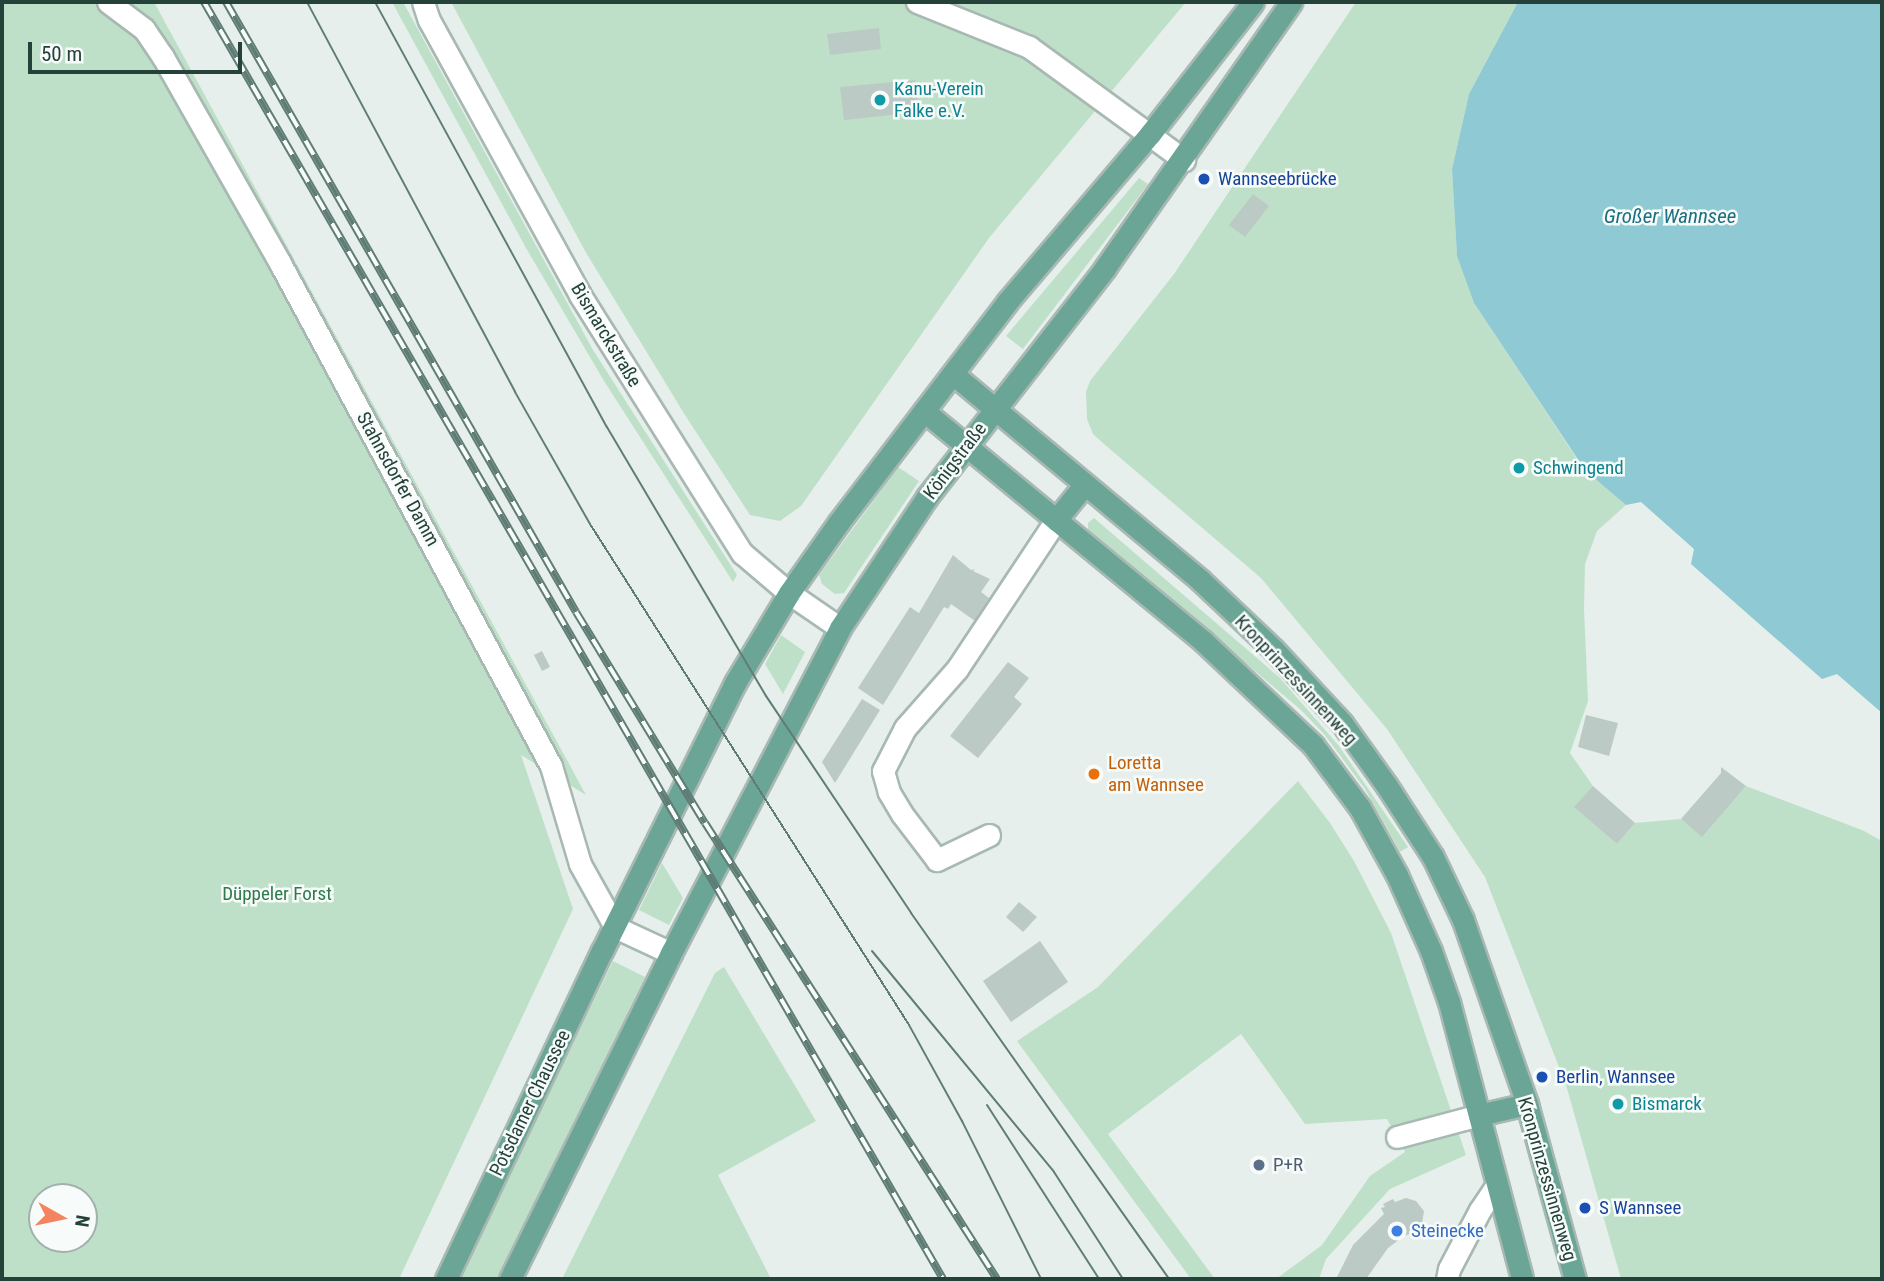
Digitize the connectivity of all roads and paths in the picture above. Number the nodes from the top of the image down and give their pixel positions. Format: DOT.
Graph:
graph roads {
  1 [pos="108,2"];
  2 [pos="422,2"];
  3 [pos="917,2"];
  4 [pos="1253,2"];
  5 [pos="1292,2"];
  6 [pos="1150,134"];
  7 [pos="1184,160"];
  8 [pos="953,374"];
  9 [pos="995,408"];
  10 [pos="924,411"];
  11 [pos="966,446"];
  12 [pos="1085,484"];
  13 [pos="1056,520"];
  14 [pos="789,593"];
  15 [pos="839,628"];
  16 [pos="989,835"];
  17 [pos="615,927"];
  18 [pos="671,953"];
  19 [pos="1527,1104"];
  20 [pos="1479,1115"];
  21 [pos="1397,1137"];
  22 [pos="1497,1185"];
  23 [pos="446,1279"];
  24 [pos="510,1279"];
  25 [pos="1447,1279"];
  26 [pos="1522,1279"];
  27 [pos="1576,1279"];
  1 -- 17 [label="street, Stahnsdorfer Damm"];
  2 -- 14 [label="street, Bismarckstraße"];
  3 -- 6 [label="street"];
  4 -- 6 [label="main road"];
  5 -- 7 [label="main road, Königstraße"];
  6 -- 7 [label="street"];
  6 -- 8 [label="main road"];
  7 -- 9 [label="main road, Königstraße"];
  8 -- 9 [label="main road, Kronprinzessinnenweg"];
  8 -- 10 [label="main road"];
  9 -- 11 [label="main road, Königstraße"];
  9 -- 12 [label="main road, Kronprinzessinnenweg"];
  10 -- 11 [label="main road, Kronprinzessinnenweg"];
  10 -- 14 [label="main road"];
  11 -- 13 [label="main road, Kronprinzessinnenweg"];
  11 -- 15 [label="main road, Königstraße"];
  12 -- 13 [label="main road"];
  12 -- 19 [label="main road, Kronprinzessinnenweg"];
  13 -- 16 [label="street"];
  13 -- 20 [label="main road, Kronprinzessinnenweg"];
  14 -- 15 [label="street, Bismarckstraße"];
  14 -- 17 [label="main road"];
  15 -- 18 [label="main road, Königstraße"];
  17 -- 18 [label="street"];
  17 -- 23 [label="main road, Potsdamer Chaussee"];
  18 -- 24 [label="main road"];
  19 -- 20 [label="main road"];
  19 -- 27 [label="main road, Kronprinzessinnenweg"];
  20 -- 21 [label="street"];
  20 -- 22 [label="main road, Kronprinzessinnenweg"];
  22 -- 25 [label="street"];
  22 -- 26 [label="main road, Kronprinzessinnenweg"];
}
